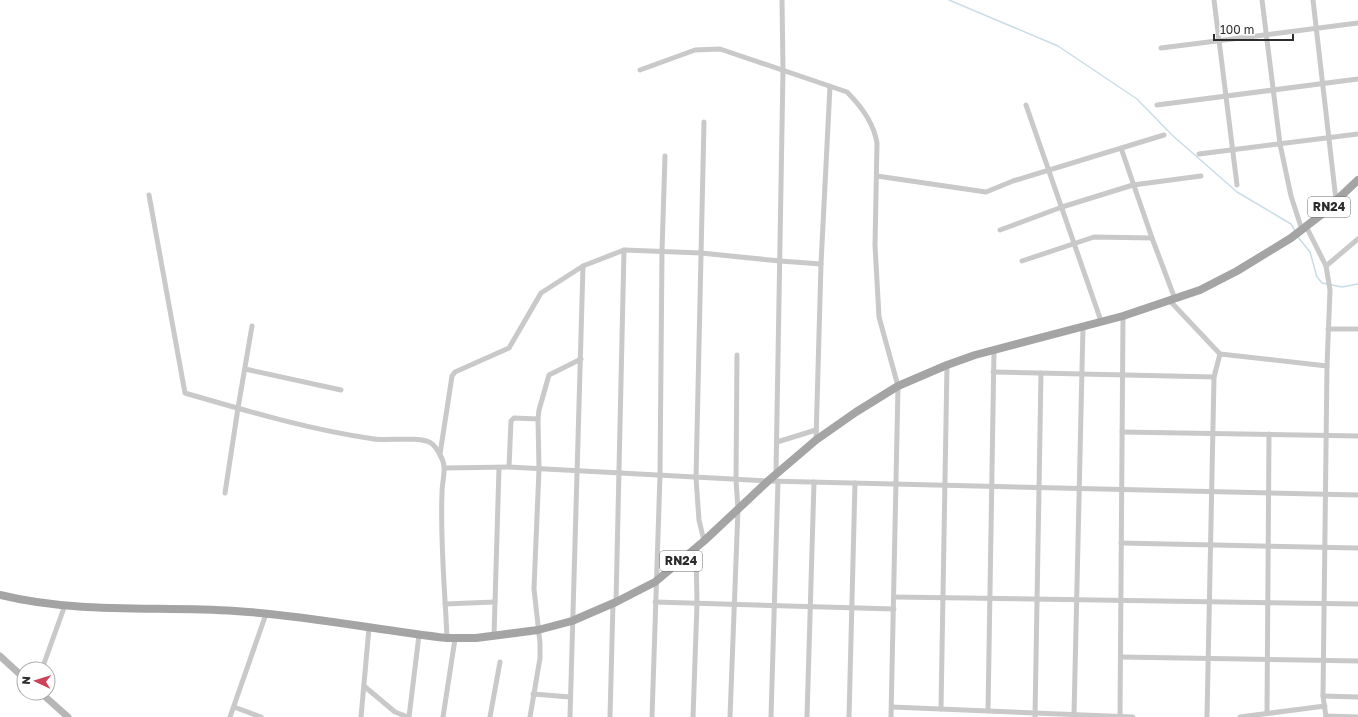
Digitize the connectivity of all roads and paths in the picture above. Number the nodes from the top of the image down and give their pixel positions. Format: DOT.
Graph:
graph roads {
  1 [pos="782,0"];
  2 [pos="1214,0"];
  3 [pos="1262,0"];
  4 [pos="1313,0"];
  5 [pos="1358,23"];
  6 [pos="1316,28"];
  7 [pos="1266,34"];
  8 [pos="1219,40"];
  9 [pos="1161,48"];
  10 [pos="640,70"];
  11 [pos="783,70"];
  12 [pos="1358,79"];
  13 [pos="1322,83"];
  14 [pos="830,86"];
  15 [pos="1273,90"];
  16 [pos="1226,96"];
  17 [pos="1026,105"];
  18 [pos="1157,105"];
  19 [pos="704,122"];
  20 [pos="1358,134"];
  21 [pos="1164,135"];
  22 [pos="1329,138"];
  23 [pos="1280,144"];
  24 [pos="1121,148"];
  25 [pos="1233,150"];
  26 [pos="1199,154"];
  27 [pos="665,156"];
  28 [pos="1049,170"];
  29 [pos="877,176"];
  30 [pos="1201,176"];
  31 [pos="1358,180"];
  32 [pos="1133,185"];
  33 [pos="1237,185"];
  34 [pos="149,195"];
  35 [pos="1336,200"];
  36 [pos="1062,207"];
  37 [pos="1302,229"];
  38 [pos="1000,230"];
  39 [pos="1152,238"];
  40 [pos="1358,239"];
  41 [pos="1074,243"];
  42 [pos="624,250"];
  43 [pos="662,251"];
  44 [pos="701,253"];
  45 [pos="1022,261"];
  46 [pos="780,262"];
  47 [pos="821,264"];
  48 [pos="583,266"];
  49 [pos="1326,266"];
  50 [pos="1172,300"];
  51 [pos="1122,316"];
  52 [pos="1101,321"];
  53 [pos="252,326"];
  54 [pos="1083,326"];
  55 [pos="1328,329"];
  56 [pos="1358,329"];
  57 [pos="994,350"];
  58 [pos="1220,354"];
  59 [pos="737,355"];
  60 [pos="580,359"];
  61 [pos="947,365"];
  62 [pos="1327,366"];
  63 [pos="245,369"];
  64 [pos="993,372"];
  65 [pos="1042,373"];
  66 [pos="1082,374"];
  67 [pos="1122,375"];
  68 [pos="1214,377"];
  69 [pos="898,386"];
  70 [pos="341,390"];
  71 [pos="238,408"];
  72 [pos="538,419"];
  73 [pos="816,430"];
  74 [pos="1122,432"];
  75 [pos="1213,433"];
  76 [pos="1270,434"];
  77 [pos="1326,435"];
  78 [pos="1358,436"];
  79 [pos="816,440"];
  80 [pos="777,442"];
  81 [pos="440,454"];
  82 [pos="509,467"];
  83 [pos="445,468"];
  84 [pos="499,468"];
  85 [pos="539,469"];
  86 [pos="578,471"];
  87 [pos="619,473"];
  88 [pos="660,475"];
  89 [pos="777,477"];
  90 [pos="696,478"];
  91 [pos="736,480"];
  92 [pos="768,481"];
  93 [pos="814,482"];
  94 [pos="855,483"];
  95 [pos="896,484"];
  96 [pos="945,485"];
  97 [pos="991,486"];
  98 [pos="1039,487"];
  99 [pos="1079,488"];
  100 [pos="1122,489"];
  101 [pos="1212,491"];
  102 [pos="225,493"];
  103 [pos="1269,493"];
  104 [pos="1326,494"];
  105 [pos="1358,495"];
  106 [pos="738,509"];
  107 [pos="704,541"];
  108 [pos="1121,543"];
  109 [pos="1211,545"];
  110 [pos="1268,546"];
  111 [pos="696,548"];
  112 [pos="1325,548"];
  113 [pos="1358,548"];
  114 [pos="655,582"];
  115 [pos="0,595"];
  116 [pos="894,596"];
  117 [pos="943,597"];
  118 [pos="990,598"];
  119 [pos="1037,599"];
  120 [pos="1077,599"];
  121 [pos="1121,600"];
  122 [pos="1210,601"];
  123 [pos="495,602"];
  124 [pos="614,602"];
  125 [pos="655,602"];
  126 [pos="1268,602"];
  127 [pos="1324,603"];
  128 [pos="446,604"];
  129 [pos="697,604"];
  130 [pos="734,604"];
  131 [pos="1358,604"];
  132 [pos="64,606"];
  133 [pos="774,606"];
  134 [pos="810,607"];
  135 [pos="852,608"];
  136 [pos="894,609"];
  137 [pos="266,614"];
  138 [pos="572,621"];
  139 [pos="369,628"];
  140 [pos="538,630"];
  141 [pos="419,635"];
  142 [pos="494,636"];
  143 [pos="451,638"];
  144 [pos="0,656"];
  145 [pos="1121,657"];
  146 [pos="1209,658"];
  147 [pos="1267,659"];
  148 [pos="1324,660"];
  149 [pos="45,661"];
  150 [pos="1358,661"];
  151 [pos="500,662"];
  152 [pos="16,671"];
  153 [pos="364,686"];
  154 [pos="533,694"];
  155 [pos="570,696"];
  156 [pos="1323,696"];
  157 [pos="1358,697"];
  158 [pos="50,701"];
  159 [pos="1325,706"];
  160 [pos="234,707"];
  161 [pos="892,707"];
  162 [pos="941,709"];
  163 [pos="988,711"];
  164 [pos="1074,714"];
  165 [pos="1267,714"];
  166 [pos="1280,714"];
  167 [pos="1035,715"];
  168 [pos="1120,716"];
  169 [pos="1326,716"];
  170 [pos="68,717"];
  171 [pos="230,717"];
  172 [pos="261,717"];
  173 [pos="361,717"];
  174 [pos="409,717"];
  175 [pos="443,717"];
  176 [pos="490,717"];
  177 [pos="530,717"];
  178 [pos="570,717"];
  179 [pos="610,717"];
  180 [pos="652,717"];
  181 [pos="693,717"];
  182 [pos="730,717"];
  183 [pos="771,717"];
  184 [pos="807,717"];
  185 [pos="849,717"];
  186 [pos="891,717"];
  187 [pos="1133,717"];
  188 [pos="1208,717"];
  189 [pos="1240,717"];
  190 [pos="1358,717"];
  1 -- 11 [label="street"];
  2 -- 8 [label="street"];
  3 -- 7 [label="street"];
  4 -- 6 [label="street"];
  5 -- 6 [label="street"];
  6 -- 7 [label="street"];
  6 -- 13 [label="street"];
  7 -- 8 [label="street"];
  7 -- 15 [label="street"];
  8 -- 9 [label="street"];
  8 -- 16 [label="street"];
  10 -- 11 [label="street"];
  11 -- 14 [label="street"];
  11 -- 46 [label="street"];
  12 -- 13 [label="street"];
  13 -- 15 [label="street"];
  13 -- 22 [label="street"];
  14 -- 29 [label="street"];
  14 -- 47 [label="street"];
  15 -- 16 [label="street"];
  15 -- 23 [label="street"];
  16 -- 18 [label="street"];
  16 -- 25 [label="street"];
  17 -- 28 [label="street"];
  19 -- 44 [label="street"];
  20 -- 22 [label="street"];
  21 -- 24 [label="street"];
  22 -- 23 [label="street"];
  22 -- 35 [label="street"];
  23 -- 25 [label="street"];
  23 -- 37 [label="street"];
  24 -- 28 [label="street"];
  24 -- 32 [label="street"];
  25 -- 26 [label="street"];
  25 -- 33 [label="street"];
  27 -- 43 [label="street"];
  28 -- 29 [label="street"];
  28 -- 36 [label="street"];
  29 -- 69 [label="street"];
  30 -- 32 [label="street"];
  31 -- 35 [label="main road, RN24"];
  32 -- 36 [label="street"];
  32 -- 39 [label="street"];
  34 -- 71 [label="street"];
  35 -- 37 [label="main road, RN24"];
  36 -- 38 [label="street"];
  36 -- 41 [label="street"];
  37 -- 49 [label="street"];
  37 -- 50 [label="main road, RN24"];
  39 -- 41 [label="street"];
  39 -- 50 [label="street"];
  40 -- 49 [label="street"];
  41 -- 45 [label="street"];
  41 -- 52 [label="street"];
  42 -- 43 [label="street"];
  42 -- 48 [label="street"];
  42 -- 87 [label="street"];
  43 -- 44 [label="street"];
  43 -- 88 [label="street"];
  44 -- 46 [label="street"];
  44 -- 90 [label="street"];
  46 -- 47 [label="street"];
  46 -- 80 [label="street"];
  47 -- 73 [label="street"];
  48 -- 60 [label="street"];
  48 -- 81 [label="street"];
  49 -- 55 [label="street"];
  50 -- 51 [label="main road, RN24"];
  50 -- 58 [label="street"];
  51 -- 52 [label="main road, RN24"];
  51 -- 67 [label="street"];
  52 -- 54 [label="main road, RN24"];
  53 -- 63 [label="street"];
  54 -- 57 [label="main road, RN24"];
  54 -- 66 [label="street"];
  55 -- 56 [label="street"];
  55 -- 62 [label="street"];
  57 -- 61 [label="main road, RN24"];
  57 -- 64 [label="street"];
  58 -- 62 [label="street"];
  58 -- 68 [label="street"];
  59 -- 91 [label="street"];
  60 -- 72 [label="street"];
  60 -- 86 [label="street"];
  61 -- 69 [label="main road, RN24"];
  61 -- 96 [label="street"];
  62 -- 77 [label="street"];
  63 -- 70 [label="street"];
  63 -- 71 [label="street"];
  64 -- 65 [label="street"];
  64 -- 97 [label="street"];
  65 -- 66 [label="street"];
  65 -- 98 [label="street"];
  66 -- 67 [label="street"];
  66 -- 99 [label="street"];
  67 -- 68 [label="street"];
  67 -- 74 [label="street"];
  68 -- 75 [label="street"];
  69 -- 79 [label="main road, RN24"];
  69 -- 95 [label="street"];
  71 -- 81 [label="street"];
  71 -- 102 [label="street"];
  72 -- 82 [label="street"];
  72 -- 85 [label="street"];
  73 -- 79 [label="street"];
  73 -- 80 [label="street"];
  74 -- 75 [label="street"];
  74 -- 100 [label="street"];
  75 -- 76 [label="street"];
  75 -- 101 [label="street"];
  76 -- 77 [label="street"];
  76 -- 103 [label="street"];
  77 -- 78 [label="street"];
  77 -- 104 [label="street"];
  79 -- 89 [label="main road, RN24"];
  80 -- 89 [label="street"];
  81 -- 83 [label="street"];
  82 -- 84 [label="street"];
  82 -- 85 [label="street"];
  83 -- 84 [label="street"];
  83 -- 128 [label="street"];
  84 -- 123 [label="street"];
  85 -- 86 [label="street"];
  85 -- 140 [label="street"];
  86 -- 87 [label="street"];
  86 -- 138 [label="street"];
  87 -- 88 [label="street"];
  87 -- 124 [label="street"];
  88 -- 90 [label="street"];
  88 -- 114 [label="street"];
  89 -- 92 [label="main road, RN24"];
  89 -- 93 [label="street"];
  89 -- 133 [label="street"];
  90 -- 91 [label="street"];
  90 -- 107 [label="street"];
  91 -- 92 [label="street"];
  91 -- 106 [label="street"];
  92 -- 106 [label="main road, RN24"];
  93 -- 94 [label="street"];
  93 -- 134 [label="street"];
  94 -- 95 [label="street"];
  94 -- 135 [label="street"];
  95 -- 96 [label="street"];
  95 -- 116 [label="street"];
  96 -- 97 [label="street"];
  96 -- 117 [label="street"];
  97 -- 98 [label="street"];
  97 -- 118 [label="street"];
  98 -- 99 [label="street"];
  98 -- 119 [label="street"];
  99 -- 100 [label="street"];
  99 -- 120 [label="street"];
  100 -- 101 [label="street"];
  100 -- 108 [label="street"];
  101 -- 103 [label="street"];
  101 -- 109 [label="street"];
  103 -- 104 [label="street"];
  103 -- 110 [label="street"];
  104 -- 105 [label="street"];
  104 -- 112 [label="street"];
  106 -- 107 [label="main road, RN24"];
  106 -- 130 [label="street"];
  107 -- 111 [label="main road, RN24"];
  108 -- 109 [label="street"];
  108 -- 121 [label="street"];
  109 -- 110 [label="street"];
  109 -- 122 [label="street"];
  110 -- 112 [label="street"];
  110 -- 126 [label="street"];
  111 -- 114 [label="main road, RN24"];
  111 -- 129 [label="street"];
  112 -- 113 [label="street"];
  112 -- 127 [label="street"];
  114 -- 124 [label="main road, RN24"];
  114 -- 125 [label="street"];
  115 -- 132 [label="main road, RN24"];
  116 -- 117 [label="street"];
  116 -- 136 [label="street"];
  117 -- 118 [label="street"];
  117 -- 162 [label="street"];
  118 -- 119 [label="street"];
  118 -- 163 [label="street"];
  119 -- 120 [label="street"];
  119 -- 167 [label="street"];
  120 -- 121 [label="street"];
  120 -- 164 [label="street"];
  121 -- 122 [label="street"];
  121 -- 145 [label="street"];
  122 -- 126 [label="street"];
  122 -- 146 [label="street"];
  123 -- 128 [label="street"];
  123 -- 142 [label="street"];
  124 -- 138 [label="main road, RN24"];
  124 -- 179 [label="street"];
  125 -- 129 [label="street"];
  125 -- 180 [label="street"];
  126 -- 127 [label="street"];
  126 -- 147 [label="street"];
  127 -- 131 [label="street"];
  127 -- 148 [label="street"];
  128 -- 143 [label="street"];
  129 -- 130 [label="street"];
  129 -- 181 [label="street"];
  130 -- 133 [label="street"];
  130 -- 182 [label="street"];
  132 -- 137 [label="main road, RN24"];
  132 -- 149 [label="street"];
  133 -- 134 [label="street"];
  133 -- 183 [label="street"];
  134 -- 135 [label="street"];
  134 -- 184 [label="street"];
  135 -- 136 [label="street"];
  135 -- 185 [label="street"];
  136 -- 161 [label="street"];
  137 -- 139 [label="main road, RN24"];
  137 -- 160 [label="street"];
  138 -- 140 [label="main road, RN24"];
  138 -- 155 [label="street"];
  139 -- 141 [label="main road, RN24"];
  139 -- 153 [label="street"];
  140 -- 142 [label="main road, RN24"];
  140 -- 154 [label="street"];
  141 -- 143 [label="main road, RN24"];
  141 -- 174 [label="street"];
  142 -- 143 [label="main road, RN24"];
  143 -- 175 [label="street"];
  144 -- 152 [label="main road"];
  145 -- 146 [label="street"];
  145 -- 168 [label="street"];
  146 -- 147 [label="street"];
  146 -- 188 [label="street"];
  147 -- 148 [label="street"];
  147 -- 165 [label="street"];
  148 -- 150 [label="street"];
  148 -- 156 [label="street"];
  151 -- 176 [label="street"];
  153 -- 173 [label="street"];
  153 -- 174 [label="street"];
  154 -- 155 [label="street"];
  154 -- 177 [label="street"];
  155 -- 178 [label="street"];
  156 -- 157 [label="street"];
  156 -- 159 [label="street"];
  158 -- 170 [label="main road"];
  159 -- 166 [label="street"];
  159 -- 169 [label="street"];
  160 -- 171 [label="street"];
  160 -- 172 [label="street"];
  161 -- 162 [label="street"];
  161 -- 186 [label="street"];
  162 -- 163 [label="street"];
  163 -- 167 [label="street"];
  164 -- 167 [label="street"];
  164 -- 168 [label="street"];
  165 -- 166 [label="street"];
  165 -- 189 [label="street"];
  168 -- 187 [label="street"];
  169 -- 190 [label="street"];
}
